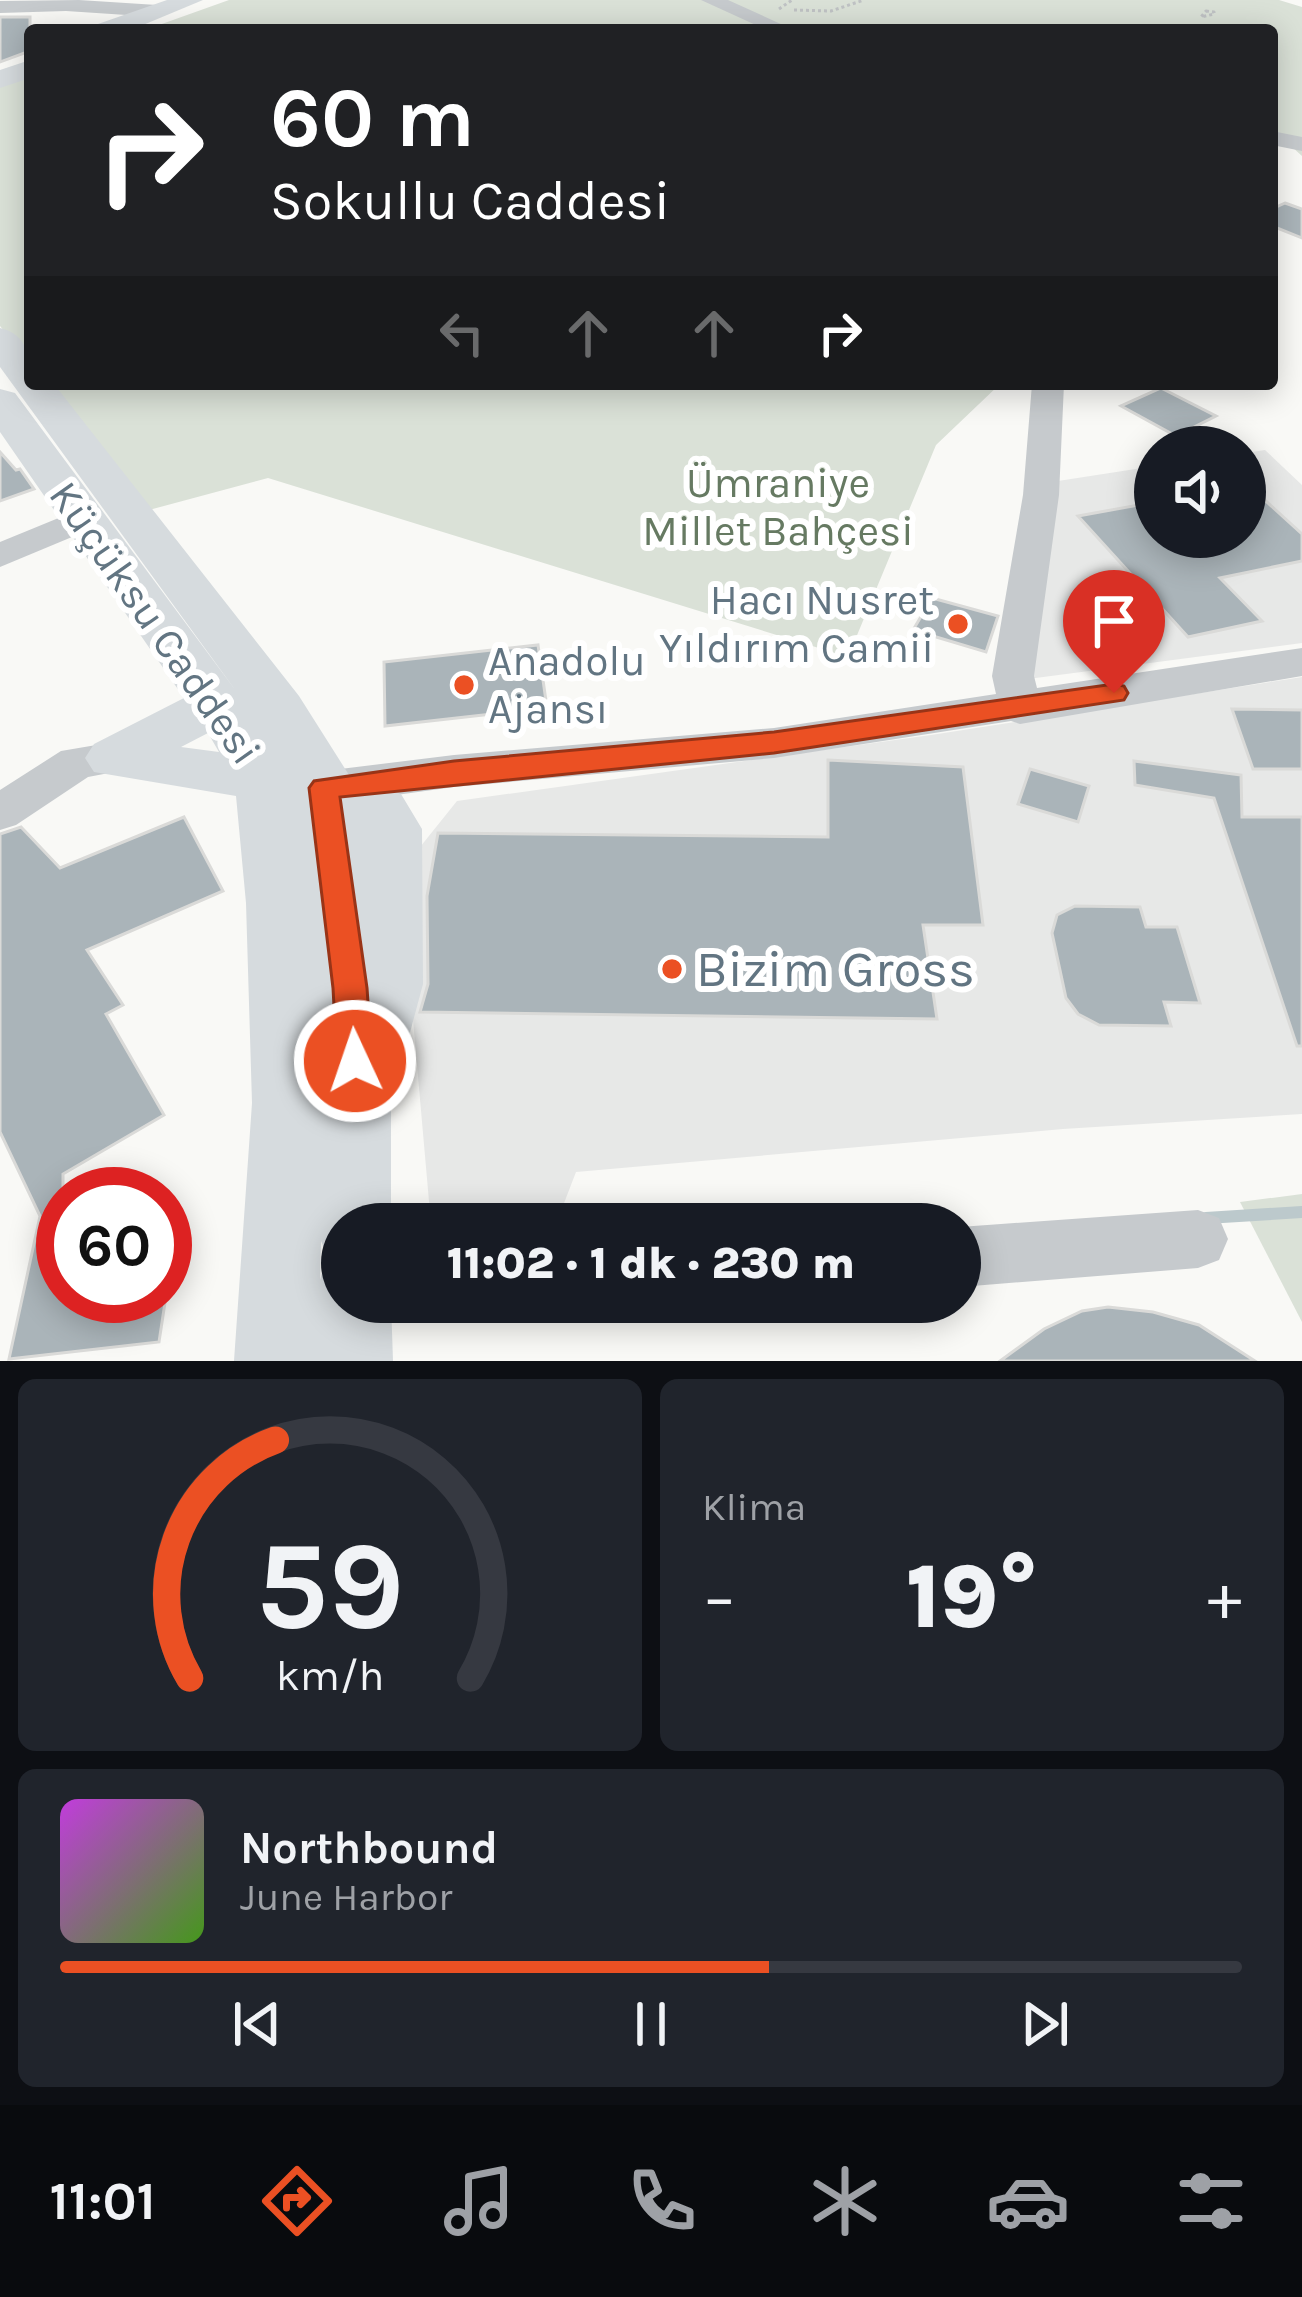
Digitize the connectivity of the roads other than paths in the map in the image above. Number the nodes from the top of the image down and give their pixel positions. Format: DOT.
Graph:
graph roads {
  1 [pos="217,0"];
  2 [pos="711,0"];
  3 [pos="66,5"];
  4 [pos="0,7"];
  5 [pos="174,9"];
  6 [pos="787,20"];
  7 [pos="125,24"];
  8 [pos="145,24"];
  9 [pos="747,24"];
  10 [pos="757,24"];
  11 [pos="0,28"];
  12 [pos="0,340"];
  13 [pos="24,373"];
  14 [pos="35,390"];
  15 [pos="1048,390"];
  16 [pos="0,402"];
  17 [pos="102,512"];
  18 [pos="0,556"];
  19 [pos="1302,662"];
  20 [pos="217,704"];
  21 [pos="1020,709"];
  22 [pos="114,758"];
  23 [pos="454,771"];
  24 [pos="285,791"];
  25 [pos="3,806"];
  26 [pos="392,829"];
  27 [pos="357,1099"];
  28 [pos="353,1203"];
  29 [pos="1198,1239"];
  30 [pos="981,1256"];
  31 [pos="350,1323"];
  32 [pos="276,1361"];
  33 [pos="351,1361"];
  1 -- 5 [label="main road"];
  2 -- 9 [label="street"];
  3 -- 4 [label="street"];
  3 -- 5 [label="street"];
  3 -- 11 [label="street"];
  5 -- 7 [label="main road"];
  5 -- 8 [label="main road"];
  6 -- 10 [label="street"];
  12 -- 13 [label="main road, Küçüksu Caddesi"];
  14 -- 17 [label="main road, Küçüksu Caddesi"];
  15 -- 21 [label="street"];
  16 -- 17 [label="main road, Küçüksu Caddesi"];
  17 -- 18 [label="street"];
  17 -- 20 [label="main road, Küçüksu Caddesi"];
  17 -- 24 [label="main road, Küçüksu Caddesi"];
  19 -- 21 [label="street"];
  20 -- 22 [label="main road"];
  20 -- 24 [label="main road, Küçüksu Caddesi"];
  21 -- 23 [label="street"];
  22 -- 24 [label="main road"];
  22 -- 25 [label="street"];
  23 -- 24 [label="street"];
  23 -- 26 [label="street"];
  24 -- 26 [label="main road"];
  24 -- 27 [label="main road, Küçüksu Caddesi"];
  24 -- 32 [label="main road, Küçüksu Caddesi"];
  26 -- 27 [label="main road"];
  27 -- 28 [label="main road, Küçüksu Caddesi"];
  29 -- 30 [label="street"];
  31 -- 33 [label="main road"];
}
